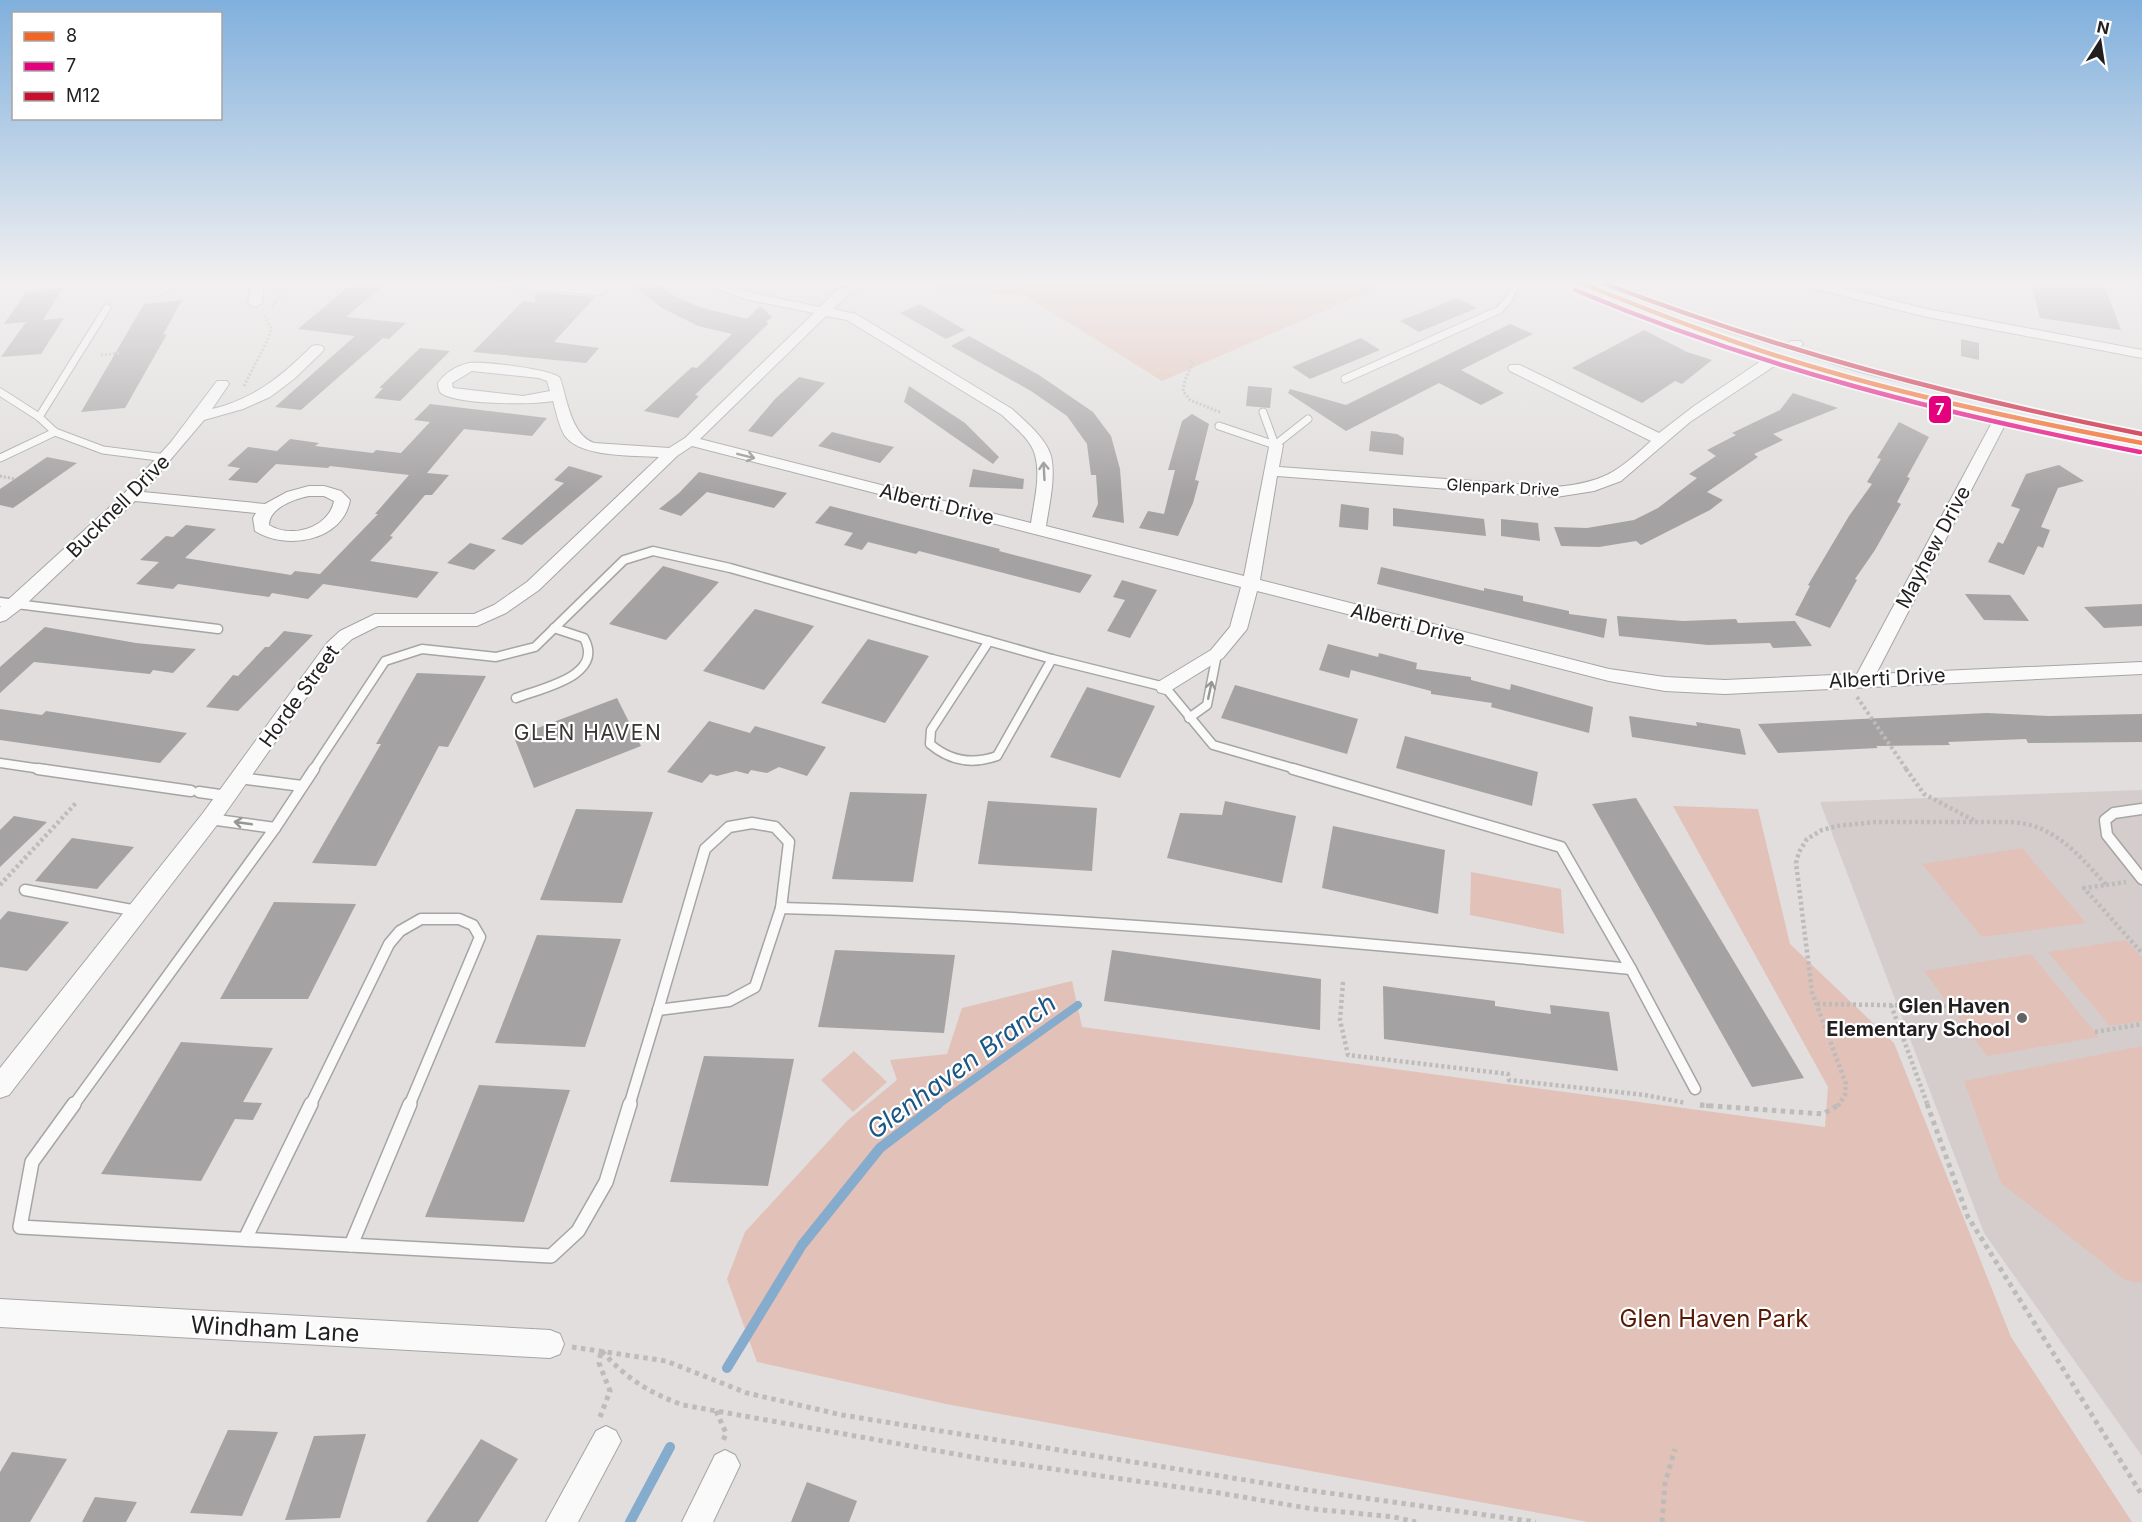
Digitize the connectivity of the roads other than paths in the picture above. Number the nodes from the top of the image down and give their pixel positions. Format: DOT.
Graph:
graph roads {
  1 [pos="79,353"];
  2 [pos="314,353"];
  3 [pos="781,353"];
  4 [pos="910,353"];
  5 [pos="1402,353"];
  6 [pos="1786,353"];
  7 [pos="1794,353"];
  8 [pos="1798,353"];
  9 [pos="1515,368"];
  10 [pos="1344,379"];
  11 [pos="222,384"];
  12 [pos="0,392"];
  13 [pos="558,393"];
  14 [pos="1263,412"];
  15 [pos="201,416"];
  16 [pos="2003,416"];
  17 [pos="39,417"];
  18 [pos="1308,419"];
  19 [pos="2142,423"];
  20 [pos="1220,426"];
  21 [pos="55,432"];
  22 [pos="1659,439"];
  23 [pos="690,441"];
  24 [pos="2142,443"];
  25 [pos="1275,445"];
  26 [pos="672,453"];
  27 [pos="0,458"];
  28 [pos="166,458"];
  29 [pos="1271,471"];
  30 [pos="134,496"];
  31 [pos="267,509"];
  32 [pos="1038,529"];
  33 [pos="1251,583"];
  34 [pos="8,602"];
  35 [pos="0,616"];
  36 [pos="554,628"];
  37 [pos="218,629"];
  38 [pos="989,641"];
  39 [pos="1217,654"];
  40 [pos="1052,659"];
  41 [pos="2142,668"];
  42 [pos="1864,679"];
  43 [pos="1165,687"];
  44 [pos="516,698"];
  45 [pos="1189,718"];
  46 [pos="0,763"];
  47 [pos="239,778"];
  48 [pos="302,786"];
  49 [pos="226,796"];
  50 [pos="2142,809"];
  51 [pos="210,819"];
  52 [pos="275,828"];
  53 [pos="2142,879"];
  54 [pos="25,890"];
  55 [pos="782,909"];
  56 [pos="138,911"];
  57 [pos="1631,969"];
  58 [pos="658,1010"];
  59 [pos="2,1081"];
  60 [pos="1695,1089"];
  61 [pos="245,1239"];
  62 [pos="351,1245"];
  63 [pos="0,1314"];
  64 [pos="550,1344"];
  65 [pos="606,1441"];
  66 [pos="725,1465"];
  67 [pos="561,1522"];
  68 [pos="697,1522"];
  1 -- 17 [label="lane"];
  2 -- 15 [label="street"];
  3 -- 23 [label="street, Horde Street"];
  32 -- 4 [label="street, one-way"];
  5 -- 10 [label="lane"];
  6 -- 22 [label="street, Glenpark Drive"];
  7 -- 16 [label="main road"];
  8 -- 19 [label="main road"];
  9 -- 22 [label="street"];
  11 -- 15 [label="street, Bucknell Drive"];
  12 -- 17 [label="lane"];
  13 -- 13 [label="street"];
  13 -- 26 [label="street"];
  14 -- 25 [label="lane"];
  15 -- 28 [label="street, Bucknell Drive"];
  16 -- 24 [label="main road"];
  16 -- 42 [label="street, Mayhew Drive"];
  17 -- 21 [label="lane"];
  18 -- 25 [label="lane"];
  20 -- 25 [label="lane"];
  21 -- 27 [label="lane"];
  21 -- 28 [label="lane"];
  22 -- 29 [label="street, Glenpark Drive"];
  23 -- 26 [label="street, Horde Street"];
  23 -- 32 [label="street, Alberti Drive, one-way"];
  25 -- 29 [label="street"];
  26 -- 47 [label="street, Horde Street"];
  28 -- 30 [label="street, Bucknell Drive"];
  29 -- 33 [label="street"];
  30 -- 31 [label="street"];
  30 -- 34 [label="street, Bucknell Drive"];
  31 -- 31 [label="street"];
  32 -- 33 [label="street, Alberti Drive"];
  33 -- 39 [label="street"];
  33 -- 42 [label="street, Alberti Drive"];
  34 -- 35 [label="street, Bucknell Drive"];
  34 -- 37 [label="lane"];
  36 -- 38 [label="lane"];
  36 -- 44 [label="lane"];
  36 -- 48 [label="lane"];
  38 -- 40 [label="lane"];
  38 -- 40 [label="lane"];
  39 -- 43 [label="street"];
  45 -- 39 [label="lane, one-way"];
  40 -- 43 [label="lane"];
  41 -- 42 [label="street, Alberti Drive"];
  43 -- 45 [label="lane"];
  45 -- 57 [label="lane"];
  46 -- 49 [label="lane"];
  47 -- 48 [label="lane"];
  47 -- 49 [label="street, Horde Street"];
  48 -- 52 [label="lane"];
  49 -- 51 [label="street, Horde Street"];
  50 -- 53 [label="lane"];
  52 -- 51 [label="lane, one-way"];
  51 -- 56 [label="street, Horde Street"];
  52 -- 61 [label="lane"];
  54 -- 56 [label="lane"];
  55 -- 57 [label="lane"];
  55 -- 58 [label="lane"];
  55 -- 58 [label="lane"];
  56 -- 59 [label="street, Horde Street"];
  57 -- 60 [label="lane"];
  58 -- 62 [label="lane"];
  61 -- 62 [label="lane"];
  61 -- 62 [label="lane"];
  63 -- 64 [label="street, Windham Lane"];
  65 -- 67 [label="street"];
  66 -- 68 [label="street"];
}
